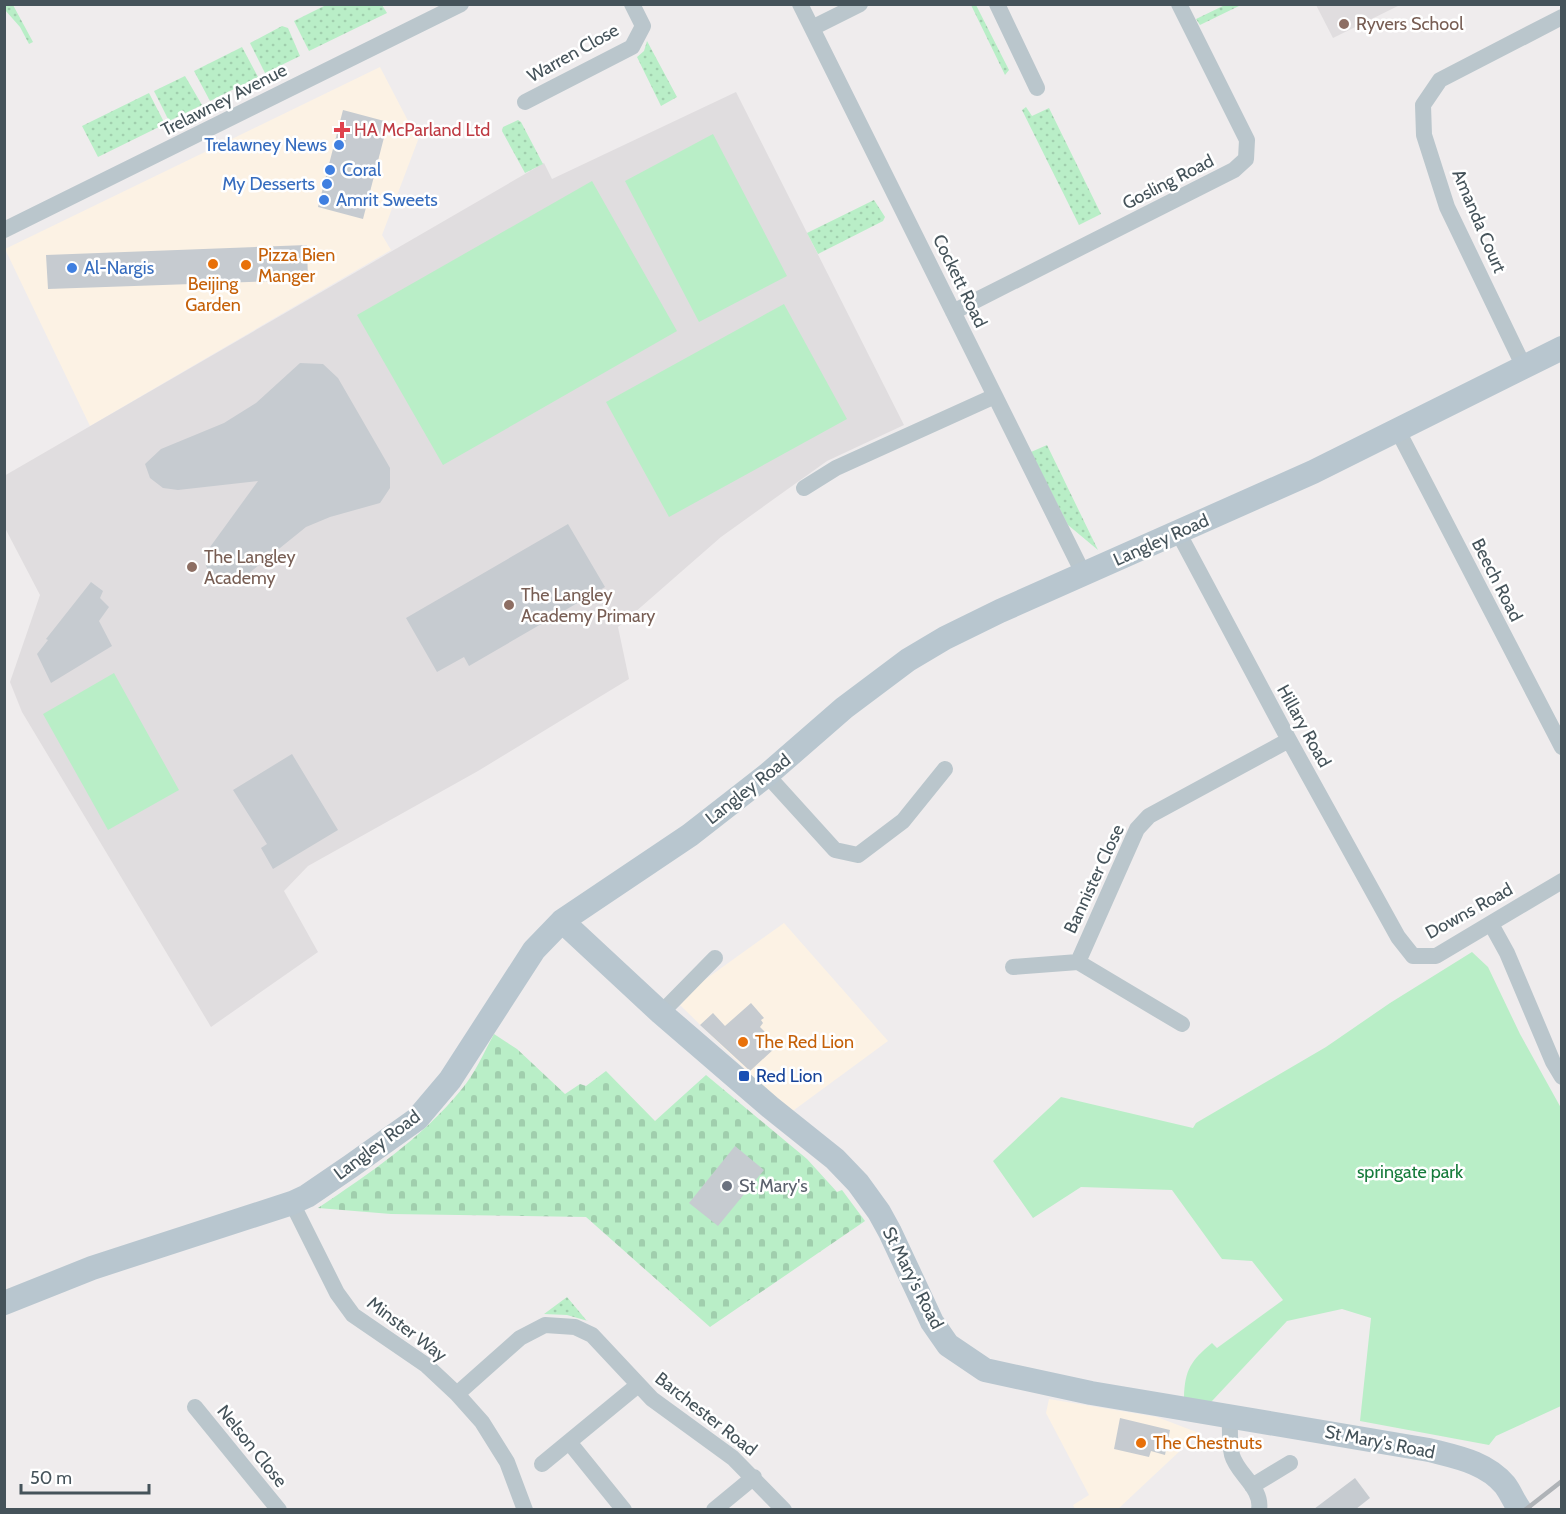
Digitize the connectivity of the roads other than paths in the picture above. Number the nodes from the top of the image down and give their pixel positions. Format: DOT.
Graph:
graph roads {
  1 [pos="461,4"];
  2 [pos="632,4"];
  3 [pos="800,4"];
  4 [pos="860,4"];
  5 [pos="997,4"];
  6 [pos="1179,4"];
  7 [pos="1562,17"];
  8 [pos="812,28"];
  9 [pos="1037,88"];
  10 [pos="525,102"];
  11 [pos="4,230"];
  12 [pos="953,312"];
  13 [pos="1562,348"];
  14 [pos="1524,367"];
  15 [pos="995,396"];
  16 [pos="1398,431"];
  17 [pos="804,488"];
  18 [pos="1178,532"];
  19 [pos="1084,575"];
  20 [pos="1288,740"];
  21 [pos="1562,747"];
  22 [pos="945,769"];
  23 [pos="767,775"];
  24 [pos="1562,881"];
  25 [pos="562,921"];
  26 [pos="1491,924"];
  27 [pos="1398,937"];
  28 [pos="715,958"];
  29 [pos="1078,962"];
  30 [pos="1013,967"];
  31 [pos="661,1013"];
  32 [pos="1182,1024"];
  33 [pos="1562,1077"];
  34 [pos="292,1203"];
  35 [pos="4,1303"];
  36 [pos="638,1385"];
  37 [pos="457,1394"];
  38 [pos="195,1407"];
  39 [pos="1230,1416"];
  40 [pos="569,1442"];
  41 [pos="1290,1463"];
  42 [pos="542,1464"];
  43 [pos="753,1477"];
  44 [pos="1252,1486"];
  45 [pos="279,1509"];
  46 [pos="525,1509"];
  47 [pos="624,1509"];
  48 [pos="714,1509"];
  49 [pos="784,1509"];
  50 [pos="1258,1509"];
  51 [pos="1520,1509"];
  1 -- 11 [label="street, Trelawney Avenue"];
  2 -- 10 [label="street, Warren Close"];
  3 -- 8 [label="street, Cockett Road"];
  4 -- 8 [label="street"];
  5 -- 9 [label="street"];
  6 -- 12 [label="street, Gosling Road"];
  7 -- 14 [label="street, Amanda Court"];
  8 -- 12 [label="street, Cockett Road"];
  12 -- 15 [label="street, Cockett Road"];
  13 -- 14 [label="street, Langley Road"];
  14 -- 16 [label="street, Langley Road"];
  15 -- 17 [label="street"];
  15 -- 19 [label="street, Cockett Road"];
  16 -- 18 [label="street, Langley Road"];
  16 -- 21 [label="street, Beech Road"];
  18 -- 19 [label="street, Langley Road"];
  18 -- 20 [label="street, Hillary Road"];
  19 -- 23 [label="street, Langley Road"];
  20 -- 27 [label="street, Hillary Road"];
  20 -- 29 [label="street, Bannister Close"];
  22 -- 23 [label="street"];
  23 -- 25 [label="street, Langley Road"];
  24 -- 26 [label="street, Downs Road"];
  25 -- 31 [label="street, St Mary's Road"];
  25 -- 34 [label="street, Langley Road"];
  26 -- 27 [label="street, Downs Road"];
  26 -- 33 [label="street"];
  28 -- 31 [label="street"];
  29 -- 30 [label="street"];
  29 -- 32 [label="street, Bannister Close"];
  31 -- 39 [label="street, St Mary's Road"];
  34 -- 35 [label="street, Langley Road"];
  34 -- 37 [label="street, Minster Way"];
  36 -- 37 [label="street, Barchester Road"];
  36 -- 40 [label="street"];
  36 -- 43 [label="street, Barchester Road"];
  37 -- 46 [label="street, Minster Way"];
  38 -- 45 [label="street, Nelson Close"];
  39 -- 44 [label="street"];
  39 -- 51 [label="street, St Mary's Road"];
  40 -- 42 [label="street"];
  40 -- 47 [label="street"];
  41 -- 44 [label="street"];
  43 -- 48 [label="street"];
  43 -- 49 [label="street, Barchester Road"];
  44 -- 50 [label="street"];
}
